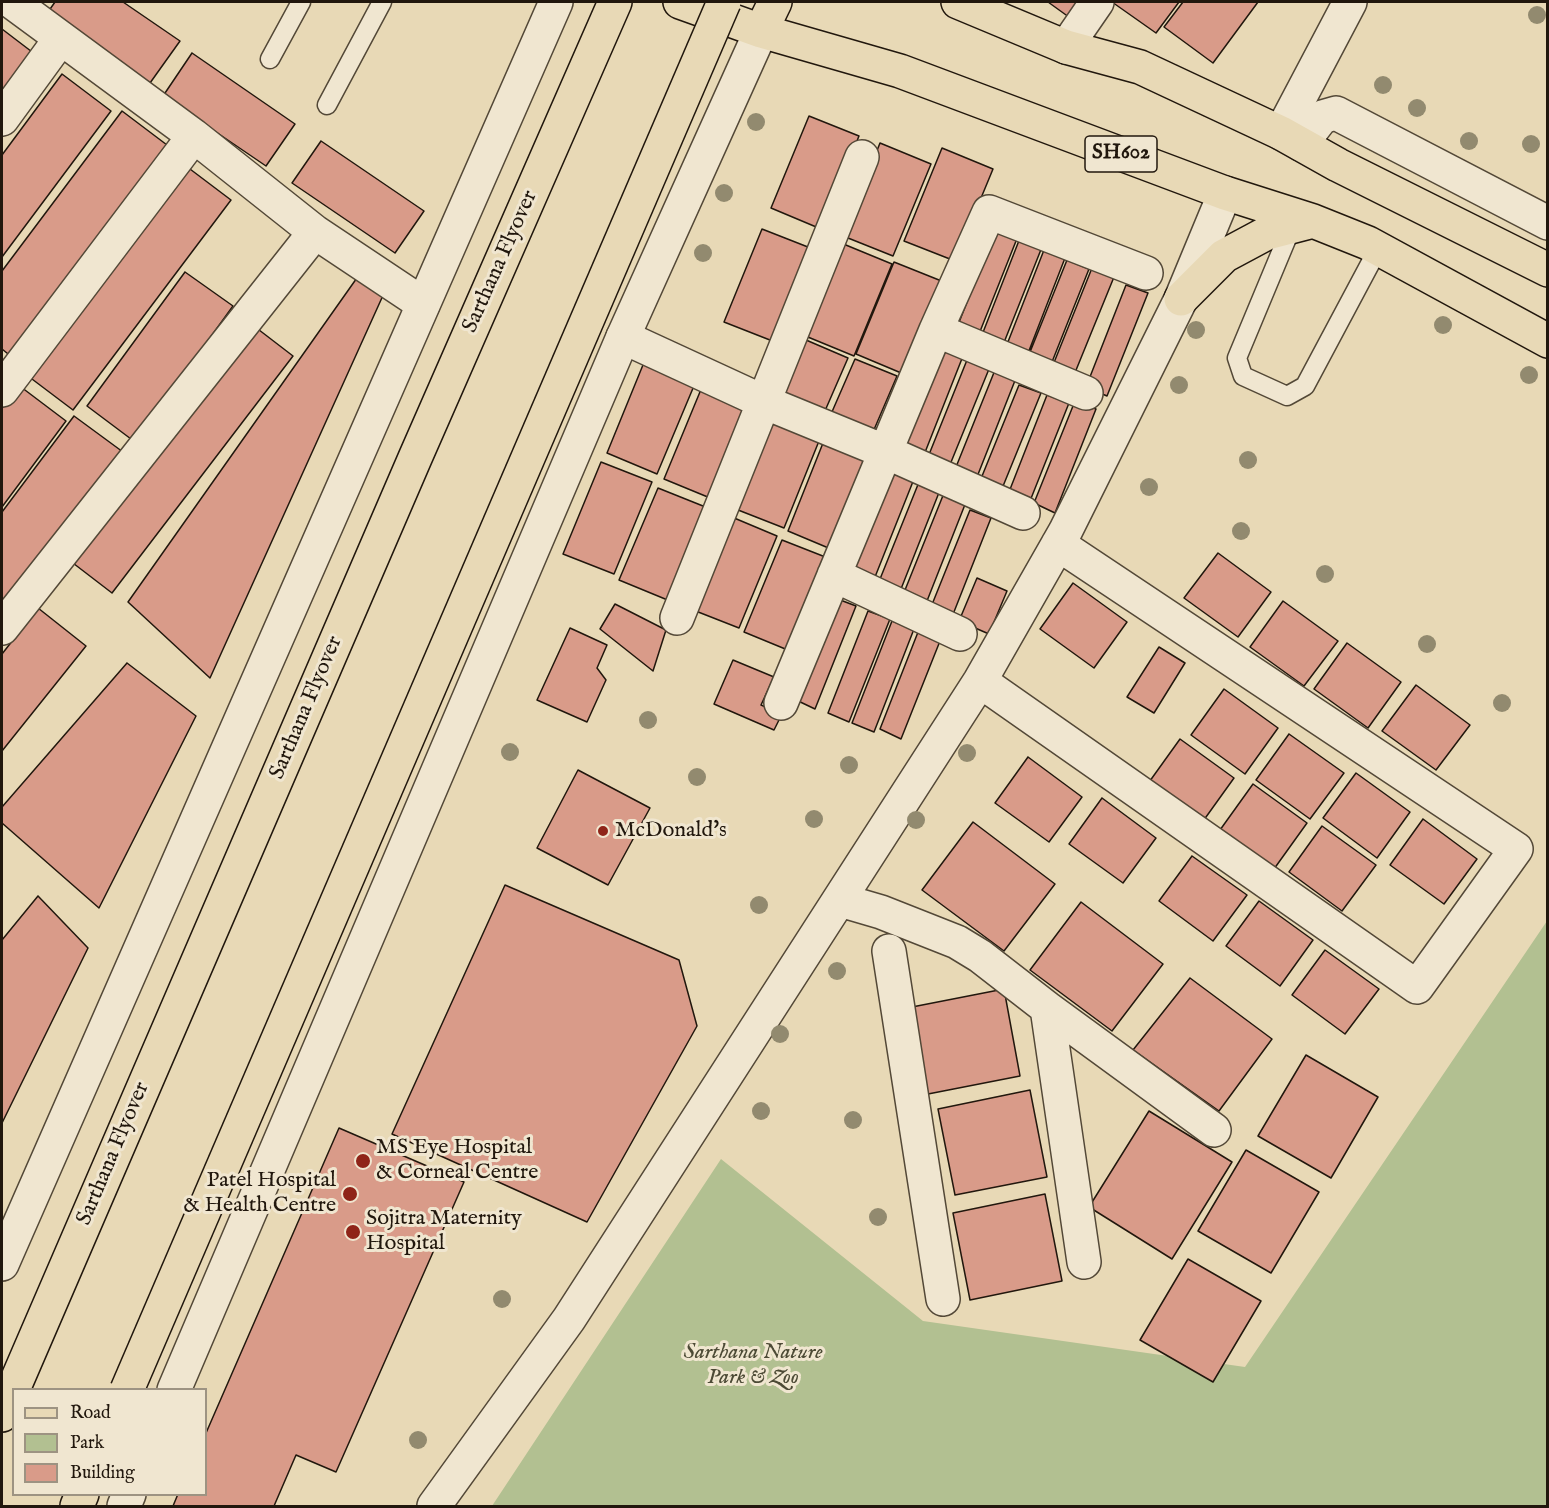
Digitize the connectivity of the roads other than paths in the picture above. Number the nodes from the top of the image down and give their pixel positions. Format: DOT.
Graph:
graph roads {
  1 [pos="12,2"];
  2 [pos="301,2"];
  3 [pos="382,2"];
  4 [pos="556,2"];
  5 [pos="615,2"];
  6 [pos="680,2"];
  7 [pos="724,2"];
  8 [pos="775,2"];
  9 [pos="958,2"];
  10 [pos="1097,2"];
  11 [pos="1350,2"];
  12 [pos="761,31"];
  13 [pos="61,38"];
  14 [pos="1066,47"];
  15 [pos="270,59"];
  16 [pos="327,105"];
  17 [pos="2,118"];
  18 [pos="194,136"];
  19 [pos="1291,139"];
  20 [pos="861,157"];
  21 [pos="1225,194"];
  22 [pos="1302,223"];
  23 [pos="1548,224"];
  24 [pos="315,232"];
  25 [pos="1378,249"];
  26 [pos="1548,270"];
  27 [pos="1146,273"];
  28 [pos="1181,298"];
  29 [pos="423,304"];
  30 [pos="936,330"];
  31 [pos="623,337"];
  32 [pos="1548,341"];
  33 [pos="2,390"];
  34 [pos="1086,393"];
  35 [pos="764,402"];
  36 [pos="886,452"];
  37 [pos="1023,513"];
  38 [pos="1058,544"];
  39 [pos="834,575"];
  40 [pos="677,618"];
  41 [pos="2,628"];
  42 [pos="960,634"];
  43 [pos="980,681"];
  44 [pos="781,703"];
  45 [pos="840,900"];
  46 [pos="893,917"];
  47 [pos="957,942"];
  48 [pos="889,951"];
  49 [pos="1047,1008"];
  50 [pos="1214,1130"];
  51 [pos="1084,1262"];
  52 [pos="2,1264"];
  53 [pos="943,1299"];
  54 [pos="14,1388"];
  55 [pos="127,1388"];
  56 [pos="174,1388"];
  57 [pos="12,1392"];
  58 [pos="2,1415"];
  59 [pos="434,1506"];
  1 -- 13 [label="street"];
  2 -- 15 [label="lane"];
  3 -- 16 [label="lane"];
  4 -- 29 [label="street"];
  5 -- 54 [label="main road, Sarthana Flyover"];
  6 -- 12 [label="main road, SH602"];
  7 -- 55 [label="main road, bridge"];
  8 -- 12 [label="main road"];
  9 -- 14 [label="main road"];
  10 -- 14 [label="street"];
  11 -- 19 [label="street"];
  12 -- 21 [label="main road, SH602"];
  12 -- 31 [label="street"];
  13 -- 17 [label="street"];
  13 -- 18 [label="street"];
  14 -- 19 [label="main road"];
  18 -- 24 [label="street"];
  18 -- 33 [label="street"];
  19 -- 23 [label="street"];
  19 -- 26 [label="main road"];
  20 -- 35 [label="street"];
  21 -- 22 [label="main road, SH602"];
  21 -- 28 [label="street"];
  22 -- 25 [label="main road, SH602"];
  22 -- 25 [label="lane"];
  22 -- 28 [label="main road"];
  24 -- 29 [label="street"];
  24 -- 41 [label="street"];
  25 -- 32 [label="main road, SH602"];
  27 -- 30 [label="street"];
  28 -- 38 [label="street"];
  29 -- 52 [label="street"];
  30 -- 34 [label="street"];
  30 -- 36 [label="street"];
  31 -- 35 [label="street"];
  31 -- 56 [label="street"];
  35 -- 36 [label="street"];
  35 -- 40 [label="street"];
  36 -- 37 [label="street"];
  36 -- 39 [label="street"];
  38 -- 43 [label="street"];
  38 -- 43 [label="street"];
  39 -- 42 [label="street"];
  39 -- 44 [label="street"];
  43 -- 45 [label="street"];
  45 -- 46 [label="street"];
  45 -- 59 [label="street"];
  46 -- 47 [label="street"];
  46 -- 48 [label="street"];
  47 -- 48 [label="street"];
  47 -- 49 [label="street"];
  48 -- 53 [label="street"];
  49 -- 50 [label="street"];
  49 -- 51 [label="street"];
  57 -- 58 [label="main road, Sarthana Flyover"];
}
